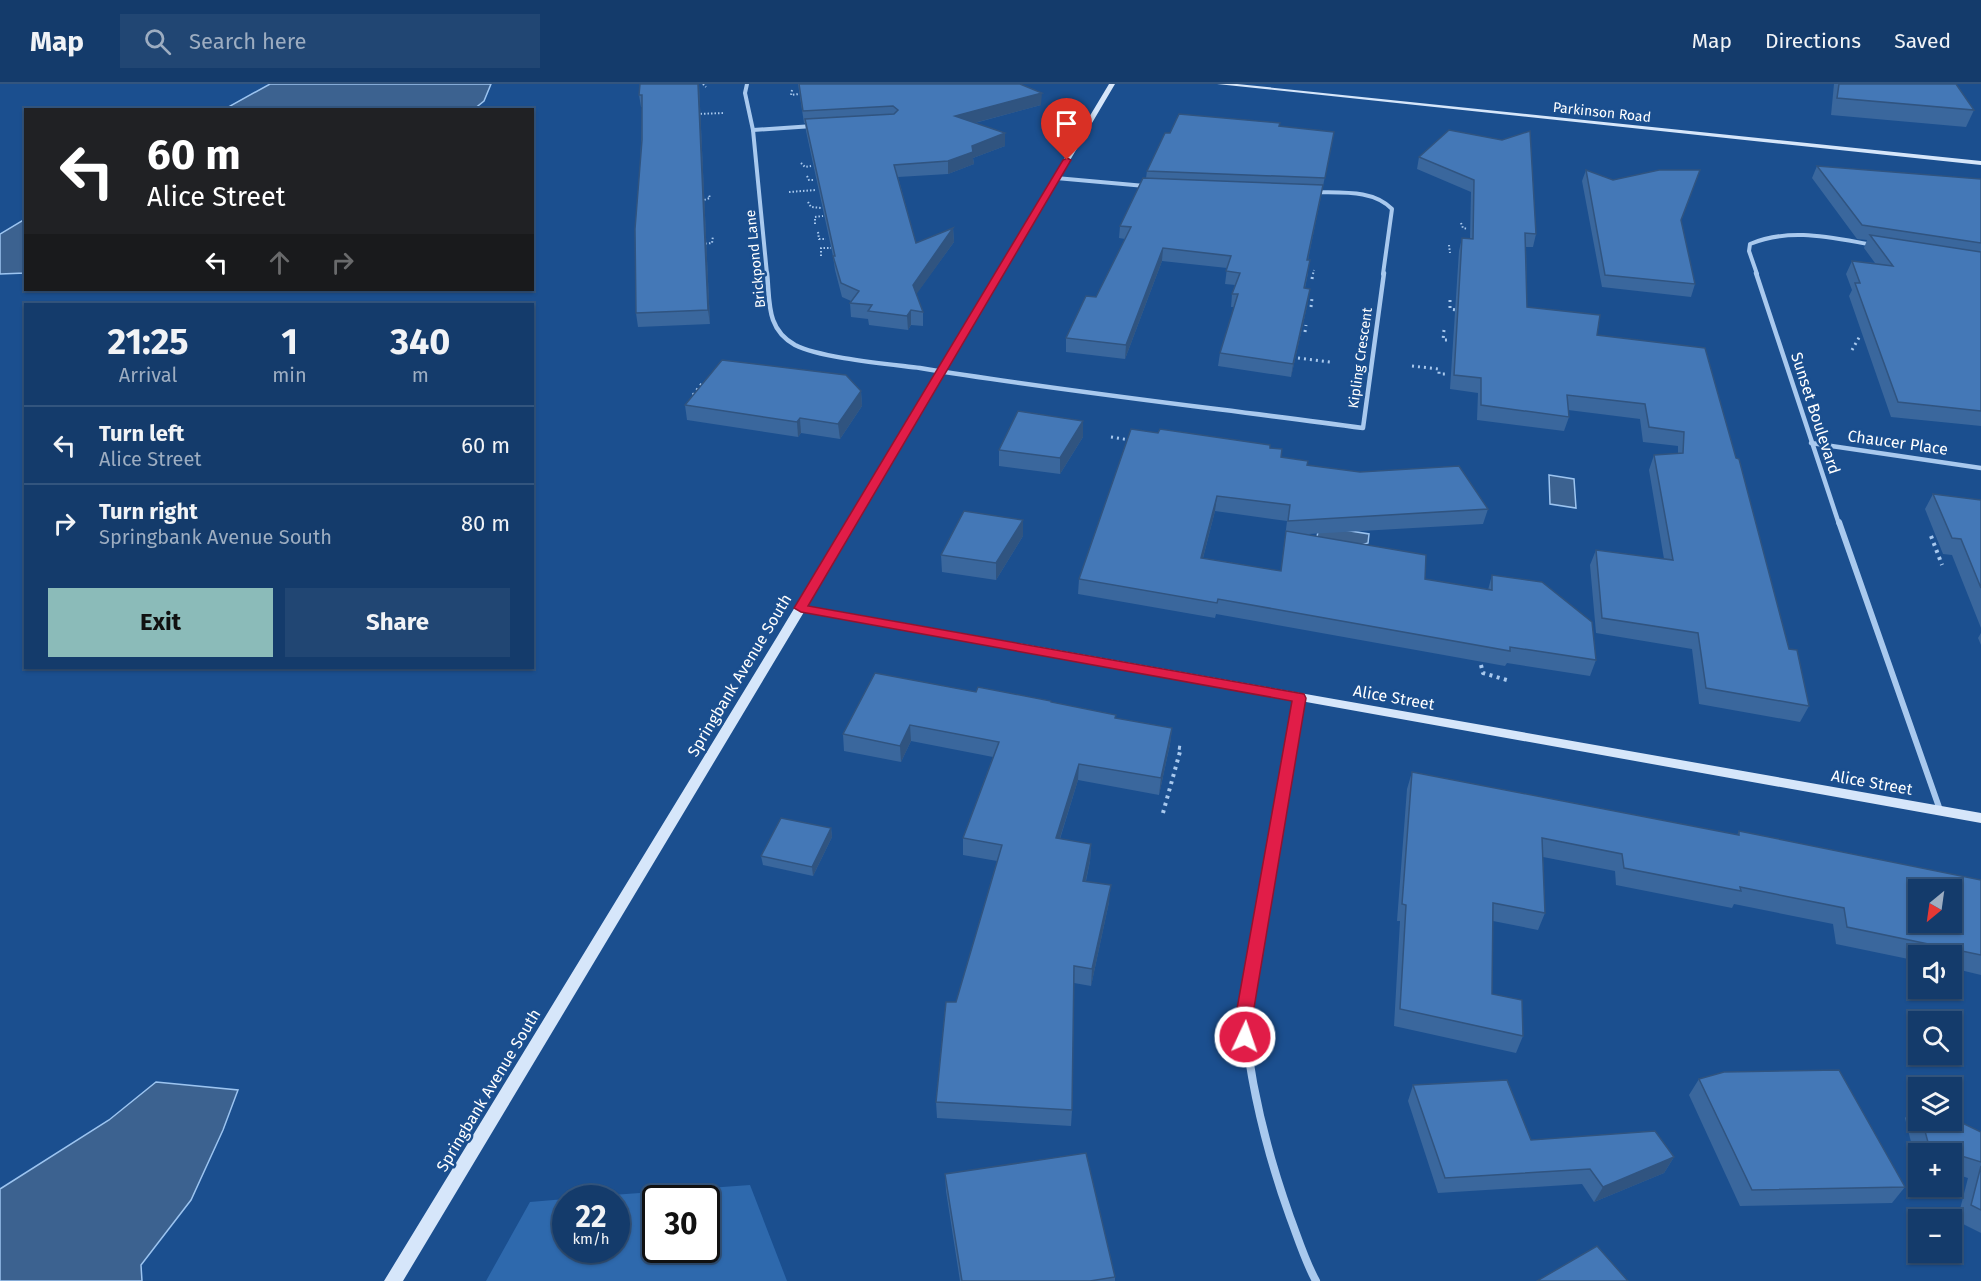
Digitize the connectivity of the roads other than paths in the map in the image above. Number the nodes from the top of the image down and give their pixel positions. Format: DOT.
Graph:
graph roads {
  1 [pos="747,84"];
  2 [pos="1112,84"];
  3 [pos="1220,84"];
  4 [pos="821,126"];
  5 [pos="753,130"];
  6 [pos="1981,163"];
  7 [pos="1056,178"];
  8 [pos="1147,186"];
  9 [pos="1309,192"];
  10 [pos="1883,247"];
  11 [pos="942,372"];
  12 [pos="1811,443"];
  13 [pos="1981,468"];
  14 [pos="801,608"];
  15 [pos="1299,698"];
  16 [pos="1940,810"];
  17 [pos="1981,818"];
  18 [pos="393,1281"];
  19 [pos="1316,1281"];
  1 -- 5 [label="street, Brickpond Lane"];
  2 -- 7 [label="main road, Springbank Avenue South"];
  3 -- 6 [label="main road, Parkinson Road"];
  4 -- 5 [label="street"];
  5 -- 11 [label="street, Brickpond Lane"];
  7 -- 8 [label="street"];
  7 -- 11 [label="main road, Springbank Avenue South"];
  9 -- 11 [label="street, Kipling Crescent"];
  10 -- 12 [label="street, Sunset Boulevard"];
  11 -- 14 [label="main road, Springbank Avenue South"];
  12 -- 13 [label="street, Chaucer Place"];
  12 -- 16 [label="street, Sunset Boulevard"];
  14 -- 15 [label="main road, Alice Street"];
  14 -- 18 [label="main road, Springbank Avenue South"];
  15 -- 16 [label="main road, Alice Street"];
  15 -- 19 [label="street"];
  16 -- 17 [label="main road, Alice Street"];
}
